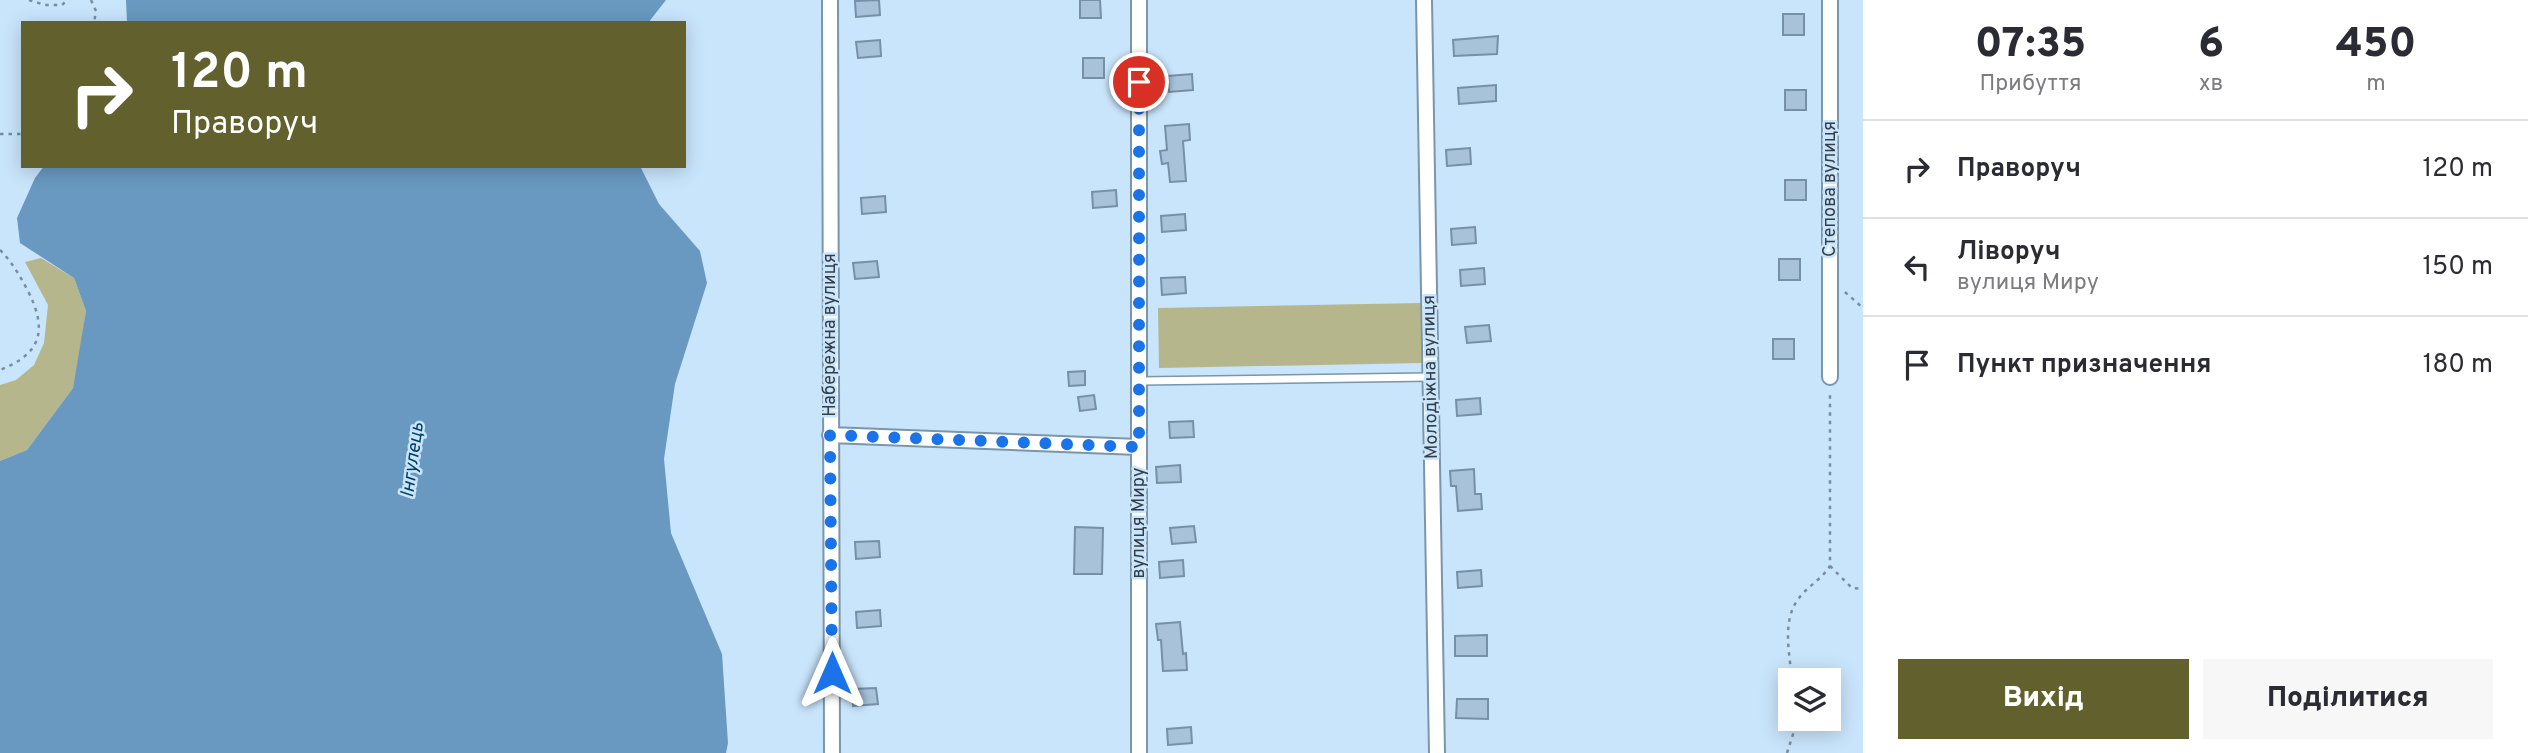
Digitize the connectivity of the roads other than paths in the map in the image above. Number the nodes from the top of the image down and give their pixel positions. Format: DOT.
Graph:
graph roads {
  1 [pos="830,0"];
  2 [pos="1139,0"];
  3 [pos="1424,0"];
  4 [pos="1830,0"];
  5 [pos="1431,377"];
  6 [pos="1830,377"];
  7 [pos="1139,381"];
  8 [pos="830,435"];
  9 [pos="1139,447"];
  10 [pos="832,753"];
  11 [pos="1139,753"];
  12 [pos="1437,753"];
  1 -- 8 [label="street, Набережна вулиця"];
  2 -- 7 [label="street, вулиця Миру"];
  3 -- 5 [label="street, Молодіжна вулиця"];
  4 -- 6 [label="street, Степова вулиця"];
  5 -- 7 [label="lane"];
  5 -- 12 [label="street, Молодіжна вулиця"];
  7 -- 9 [label="street, вулиця Миру"];
  8 -- 9 [label="street"];
  8 -- 10 [label="street, Набережна вулиця"];
  9 -- 11 [label="street, вулиця Миру"];
}
